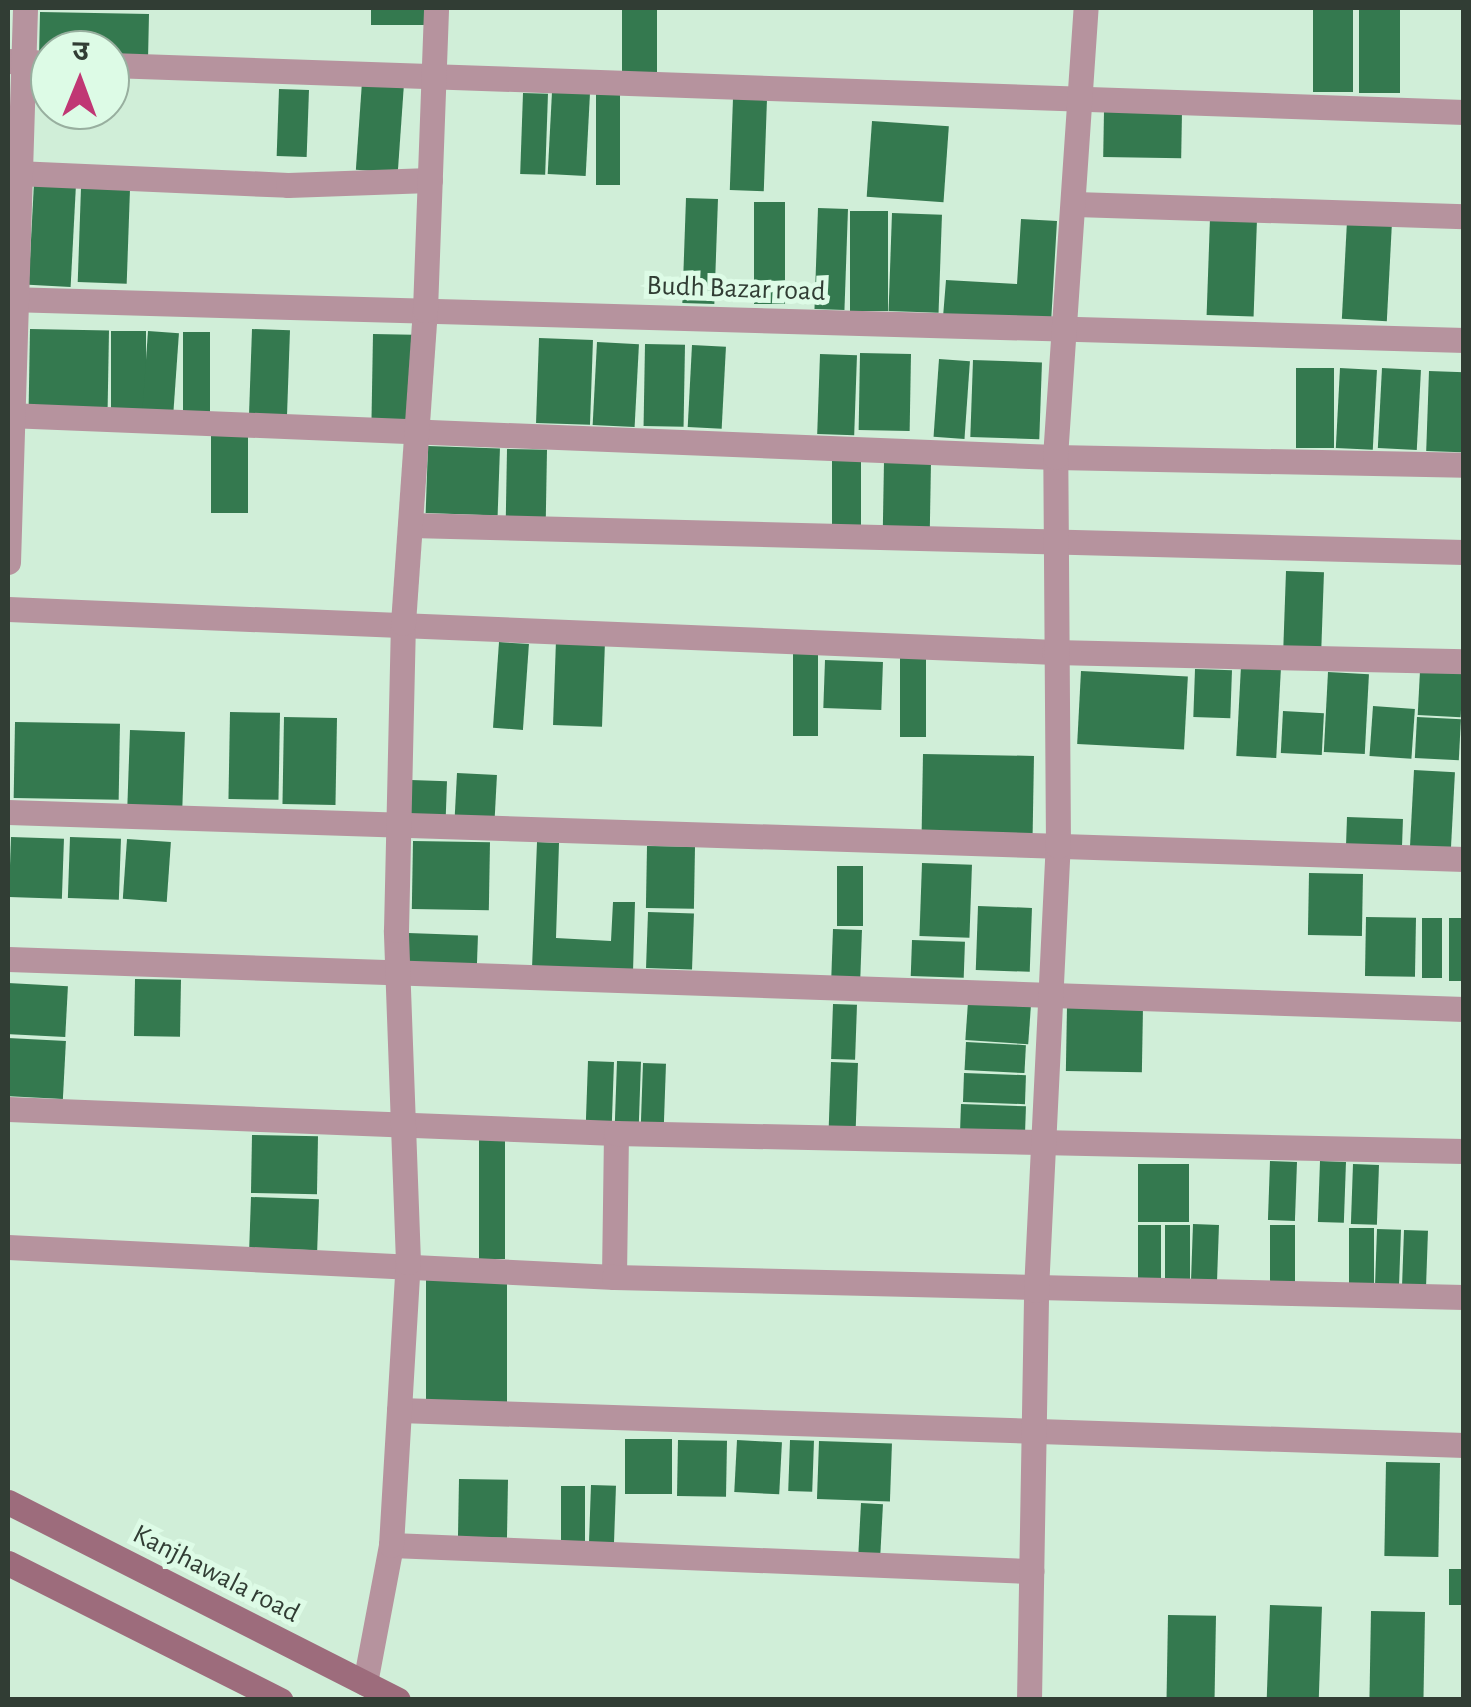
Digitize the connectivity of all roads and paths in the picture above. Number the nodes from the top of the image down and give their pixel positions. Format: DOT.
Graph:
graph roads {
  1 [pos="25,8"];
  2 [pos="436,8"];
  3 [pos="1086,8"];
  4 [pos="14,62"];
  5 [pos="130,66"];
  6 [pos="433,75"];
  7 [pos="1082,94"];
  8 [pos="1464,112"];
  9 [pos="16,174"];
  10 [pos="430,180"];
  11 [pos="1074,204"];
  12 [pos="1464,216"];
  13 [pos="14,299"];
  14 [pos="425,310"];
  15 [pos="1066,329"];
  16 [pos="1464,340"];
  17 [pos="12,415"];
  18 [pos="416,430"];
  19 [pos="1055,457"];
  20 [pos="1464,465"];
  21 [pos="411,524"];
  22 [pos="1058,542"];
  23 [pos="1464,552"];
  24 [pos="8,562"];
  25 [pos="8,609"];
  26 [pos="403,623"];
  27 [pos="1054,652"];
  28 [pos="1464,661"];
  29 [pos="8,812"];
  30 [pos="400,828"];
  31 [pos="1058,846"];
  32 [pos="1464,859"];
  33 [pos="8,959"];
  34 [pos="398,970"];
  35 [pos="1046,992"];
  36 [pos="1464,1009"];
  37 [pos="8,1109"];
  38 [pos="406,1126"];
  39 [pos="616,1132"];
  40 [pos="1044,1142"];
  41 [pos="1464,1151"];
  42 [pos="8,1247"];
  43 [pos="408,1262"];
  44 [pos="614,1276"];
  45 [pos="1036,1290"];
  46 [pos="1464,1297"];
  47 [pos="400,1410"];
  48 [pos="1037,1429"];
  49 [pos="1464,1444"];
  50 [pos="8,1502"];
  51 [pos="391,1545"];
  52 [pos="8,1563"];
  53 [pos="1031,1571"];
  54 [pos="365,1683"];
  55 [pos="280,1700"];
  56 [pos="398,1700"];
  57 [pos="1030,1700"];
  1 -- 4 [label="street"];
  2 -- 6 [label="street"];
  3 -- 7 [label="street"];
  4 -- 9 [label="street"];
  5 -- 6 [label="street"];
  6 -- 7 [label="street"];
  6 -- 10 [label="street"];
  7 -- 8 [label="street"];
  7 -- 11 [label="street"];
  9 -- 10 [label="street"];
  9 -- 13 [label="street"];
  10 -- 14 [label="street"];
  11 -- 12 [label="street"];
  11 -- 15 [label="street"];
  13 -- 14 [label="street, Budh Bazar road"];
  13 -- 17 [label="street"];
  14 -- 15 [label="street, Budh Bazar road"];
  14 -- 18 [label="street"];
  15 -- 16 [label="street, Budh Bazar road"];
  15 -- 19 [label="street"];
  17 -- 18 [label="street"];
  17 -- 24 [label="street"];
  18 -- 19 [label="street"];
  18 -- 21 [label="street"];
  19 -- 20 [label="street"];
  19 -- 22 [label="street"];
  21 -- 22 [label="street"];
  21 -- 26 [label="street"];
  22 -- 23 [label="street"];
  22 -- 27 [label="street"];
  25 -- 26 [label="street"];
  26 -- 27 [label="street"];
  26 -- 30 [label="street"];
  27 -- 28 [label="street"];
  27 -- 31 [label="street"];
  29 -- 30 [label="street"];
  30 -- 31 [label="street"];
  30 -- 34 [label="street"];
  31 -- 32 [label="street"];
  31 -- 35 [label="street"];
  33 -- 34 [label="street"];
  34 -- 35 [label="street"];
  34 -- 38 [label="street"];
  35 -- 36 [label="street"];
  35 -- 40 [label="street"];
  37 -- 38 [label="street"];
  38 -- 39 [label="street"];
  38 -- 43 [label="street"];
  39 -- 40 [label="street"];
  39 -- 44 [label="street"];
  40 -- 41 [label="street"];
  40 -- 45 [label="street"];
  42 -- 43 [label="street"];
  43 -- 44 [label="street"];
  43 -- 47 [label="street"];
  44 -- 45 [label="street"];
  45 -- 46 [label="street"];
  45 -- 48 [label="street"];
  47 -- 48 [label="street"];
  47 -- 51 [label="street"];
  48 -- 49 [label="street"];
  48 -- 53 [label="street"];
  50 -- 54 [label="main road, Kanjhawala road"];
  51 -- 53 [label="street"];
  51 -- 54 [label="street"];
  52 -- 55 [label="main road"];
  53 -- 57 [label="street"];
  54 -- 56 [label="main road, Kanjhawala road"];
}
